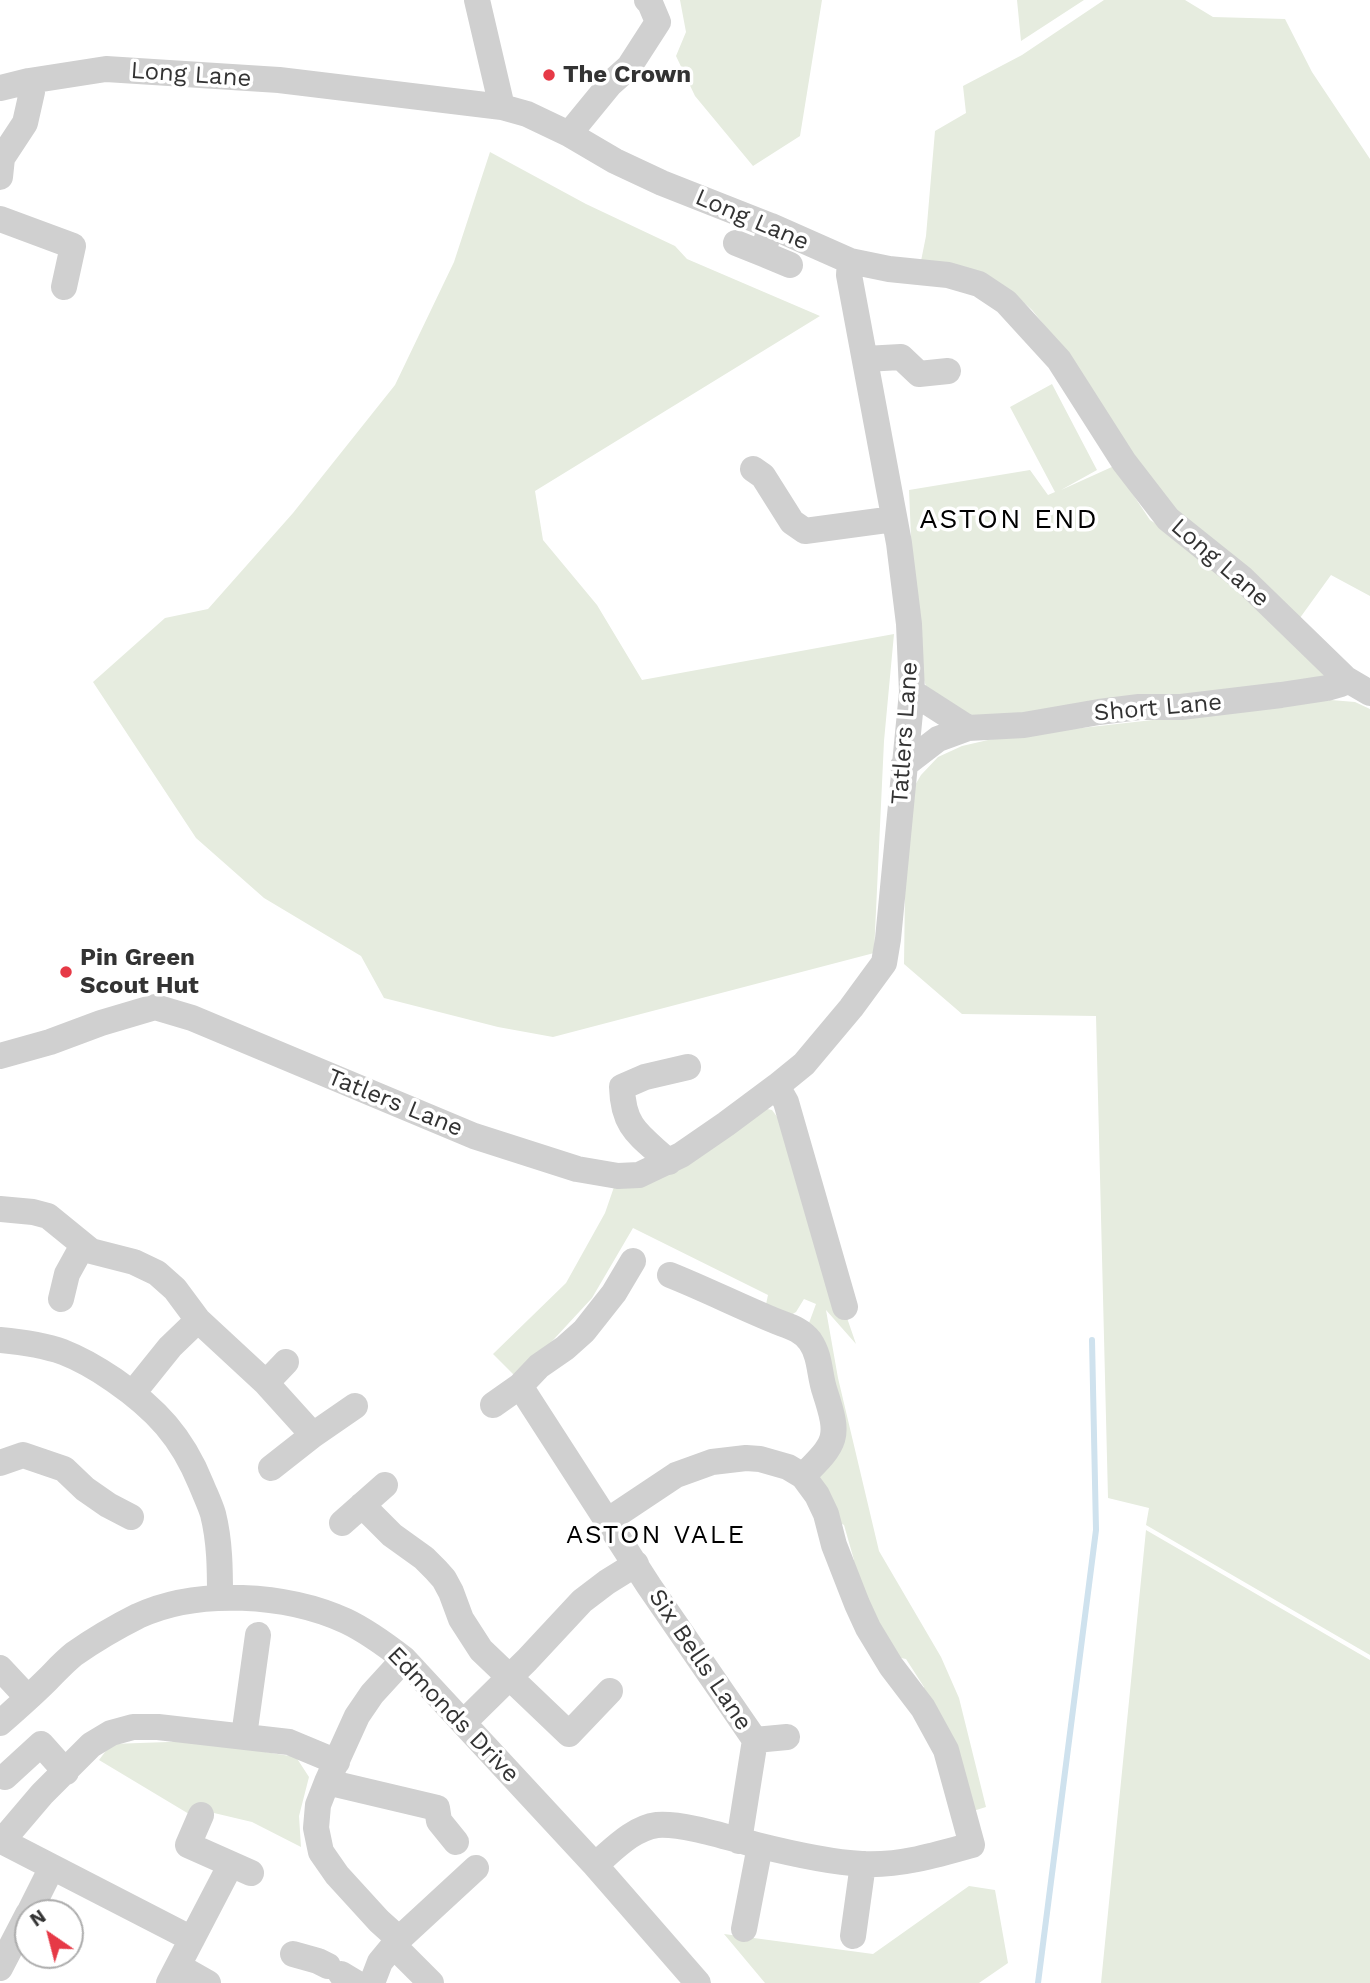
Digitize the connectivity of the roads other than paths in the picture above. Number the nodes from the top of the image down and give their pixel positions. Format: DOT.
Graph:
graph roads {
  1 [pos="477,0"];
  2 [pos="647,0"];
  3 [pos="29,81"];
  4 [pos="0,88"];
  5 [pos="502,107"];
  6 [pos="569,134"];
  7 [pos="6,145"];
  8 [pos="0,177"];
  9 [pos="0,219"];
  10 [pos="771,226"];
  11 [pos="736,243"];
  12 [pos="850,261"];
  13 [pos="64,287"];
  14 [pos="866,359"];
  15 [pos="948,371"];
  16 [pos="753,469"];
  17 [pos="894,519"];
  18 [pos="1346,679"];
  19 [pos="912,692"];
  20 [pos="1370,693"];
  21 [pos="968,728"];
  22 [pos="904,766"];
  23 [pos="0,1056"];
  24 [pos="688,1067"];
  25 [pos="777,1086"];
  26 [pos="669,1162"];
  27 [pos="0,1209"];
  28 [pos="83,1245"];
  29 [pos="633,1261"];
  30 [pos="670,1275"];
  31 [pos="61,1299"];
  32 [pos="845,1307"];
  33 [pos="198,1320"];
  34 [pos="0,1340"];
  35 [pos="286,1362"];
  36 [pos="266,1382"];
  37 [pos="520,1386"];
  38 [pos="133,1393"];
  39 [pos="493,1405"];
  40 [pos="355,1406"];
  41 [pos="313,1435"];
  42 [pos="0,1463"];
  43 [pos="271,1468"];
  44 [pos="803,1476"];
  45 [pos="385,1485"];
  46 [pos="362,1505"];
  47 [pos="111,1515"];
  48 [pos="607,1521"];
  49 [pos="342,1523"];
  50 [pos="636,1564"];
  51 [pos="220,1598"];
  52 [pos="258,1635"];
  53 [pos="404,1659"];
  54 [pos="0,1668"];
  55 [pos="510,1677"];
  56 [pos="610,1691"];
  57 [pos="29,1698"];
  58 [pos="464,1722"];
  59 [pos="0,1723"];
  60 [pos="244,1736"];
  61 [pos="787,1737"];
  62 [pos="755,1740"];
  63 [pos="59,1765"];
  64 [pos="332,1772"];
  65 [pos="5,1777"];
  66 [pos="201,1815"];
  67 [pos="1,1840"];
  68 [pos="456,1842"];
  69 [pos="750,1843"];
  70 [pos="863,1864"];
  71 [pos="595,1865"];
  72 [pos="52,1867"];
  73 [pos="472,1882"];
  74 [pos="36,1899"];
  75 [pos="744,1929"];
  76 [pos="853,1936"];
  77 [pos="192,1939"];
  78 [pos="14,1941"];
  79 [pos="396,1942"];
  80 [pos="293,1954"];
  81 [pos="0,1968"];
  82 [pos="174,1975"];
  83 [pos="349,1977"];
  84 [pos="696,1982"];
  85 [pos="208,1983"];
  86 [pos="431,1983"];
  1 -- 5 [label="street"];
  2 -- 6 [label="street"];
  3 -- 4 [label="street, Long Lane"];
  3 -- 5 [label="street, Long Lane"];
  3 -- 7 [label="street"];
  5 -- 6 [label="street, Long Lane"];
  6 -- 10 [label="street, Long Lane"];
  7 -- 8 [label="street"];
  9 -- 13 [label="street"];
  10 -- 11 [label="street"];
  10 -- 12 [label="street, Long Lane"];
  12 -- 14 [label="street, Tatlers Lane"];
  12 -- 18 [label="street, Long Lane"];
  14 -- 15 [label="street"];
  14 -- 17 [label="street, Tatlers Lane"];
  16 -- 17 [label="street"];
  17 -- 19 [label="street, Tatlers Lane"];
  18 -- 20 [label="street, Long Lane"];
  18 -- 21 [label="street, Short Lane"];
  19 -- 21 [label="street"];
  19 -- 22 [label="street, Tatlers Lane"];
  21 -- 22 [label="street, Short Lane"];
  22 -- 25 [label="street, Tatlers Lane"];
  23 -- 26 [label="street, Tatlers Lane"];
  24 -- 26 [label="street"];
  25 -- 26 [label="street, Tatlers Lane"];
  25 -- 32 [label="street"];
  27 -- 28 [label="street"];
  28 -- 31 [label="street"];
  28 -- 33 [label="street"];
  29 -- 37 [label="street"];
  30 -- 44 [label="street"];
  33 -- 36 [label="street"];
  33 -- 38 [label="street"];
  34 -- 38 [label="street"];
  35 -- 36 [label="street"];
  36 -- 41 [label="street"];
  37 -- 39 [label="street"];
  37 -- 48 [label="street"];
  38 -- 51 [label="street"];
  40 -- 41 [label="street"];
  41 -- 43 [label="street"];
  42 -- 47 [label="street"];
  44 -- 48 [label="street"];
  44 -- 70 [label="street"];
  45 -- 46 [label="street"];
  46 -- 49 [label="street"];
  46 -- 55 [label="street"];
  48 -- 50 [label="street, Six Bells Lane"];
  50 -- 55 [label="street"];
  50 -- 62 [label="street, Six Bells Lane"];
  51 -- 53 [label="street, Edmonds Drive"];
  51 -- 57 [label="street, Edmonds Drive"];
  52 -- 60 [label="street"];
  53 -- 58 [label="street, Edmonds Drive"];
  53 -- 64 [label="street"];
  54 -- 57 [label="street"];
  55 -- 56 [label="street"];
  55 -- 58 [label="street"];
  57 -- 59 [label="street, Edmonds Drive"];
  58 -- 71 [label="street, Edmonds Drive"];
  60 -- 63 [label="street"];
  60 -- 64 [label="street"];
  61 -- 62 [label="street"];
  62 -- 69 [label="street, Six Bells Lane"];
  63 -- 65 [label="street"];
  63 -- 67 [label="street"];
  64 -- 68 [label="street"];
  64 -- 79 [label="street"];
  66 -- 77 [label="street"];
  67 -- 72 [label="street"];
  69 -- 70 [label="street"];
  69 -- 71 [label="street"];
  69 -- 75 [label="street, Six Bells Lane"];
  70 -- 76 [label="street"];
  71 -- 84 [label="street, Edmonds Drive"];
  72 -- 74 [label="street"];
  72 -- 77 [label="street"];
  73 -- 79 [label="street"];
  77 -- 82 [label="street"];
  78 -- 81 [label="street"];
  79 -- 83 [label="street"];
  79 -- 86 [label="street"];
  80 -- 83 [label="street"];
  82 -- 85 [label="street"];
}
